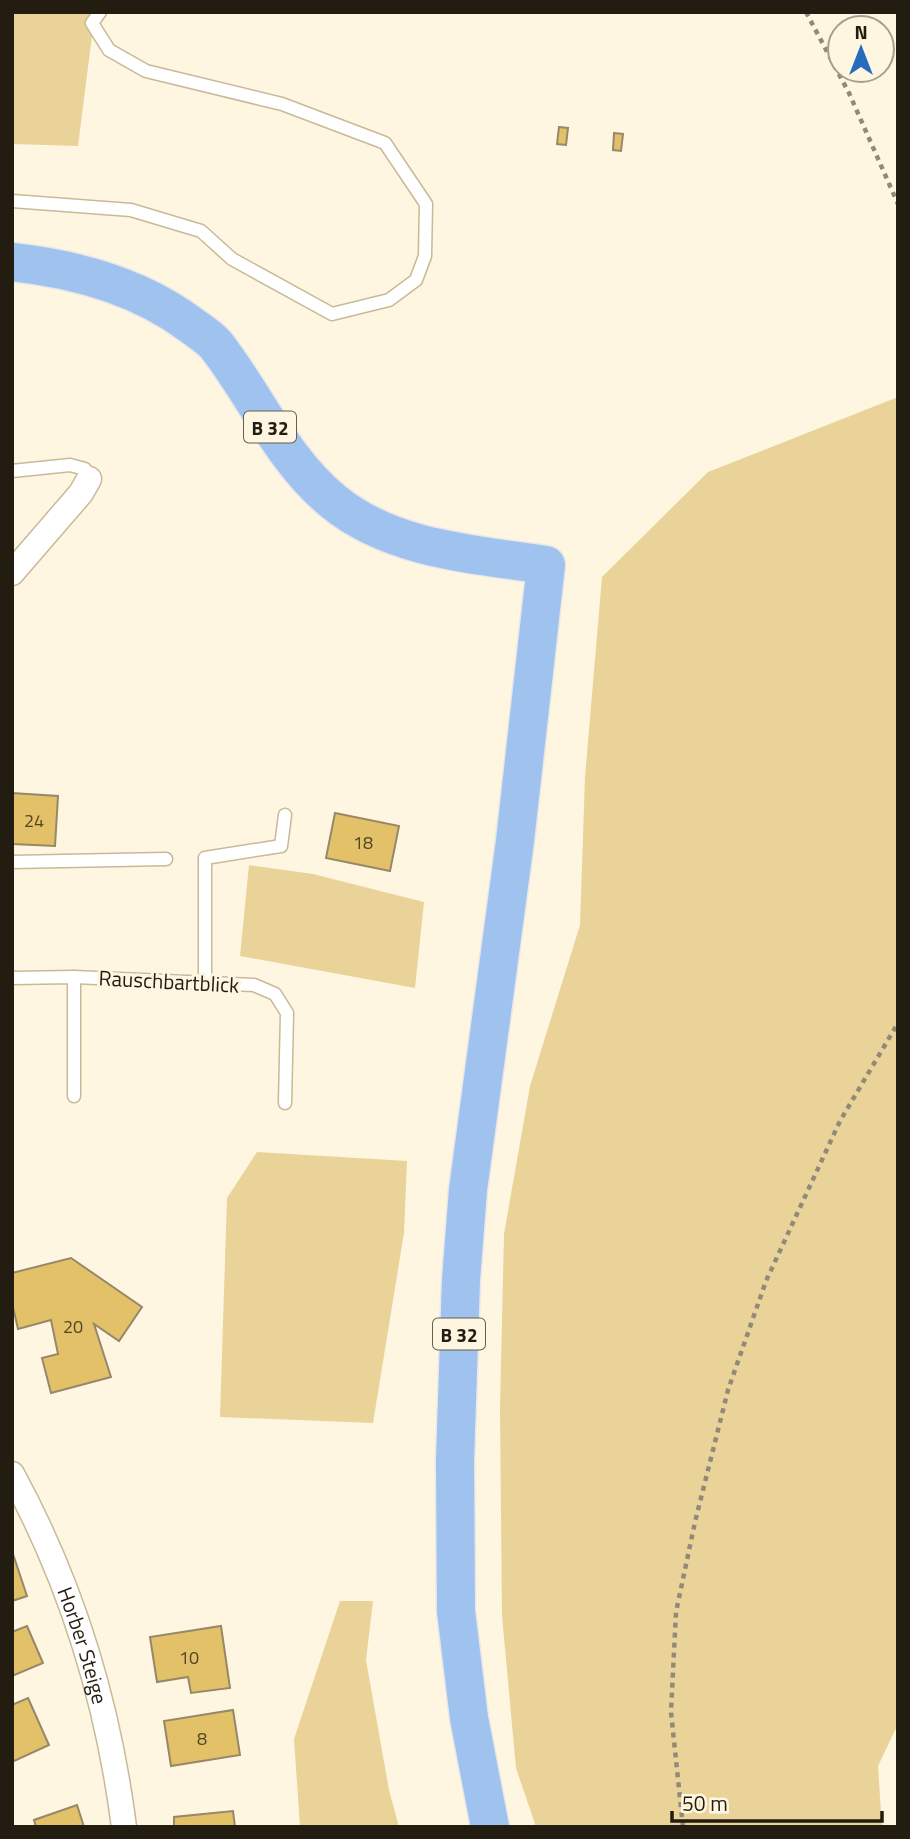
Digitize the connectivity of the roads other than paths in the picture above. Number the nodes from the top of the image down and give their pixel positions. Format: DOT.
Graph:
graph roads {
  1 [pos="100,12"];
  2 [pos="12,201"];
  3 [pos="12,262"];
  4 [pos="12,471"];
  5 [pos="89,480"];
  6 [pos="12,573"];
  7 [pos="285,815"];
  8 [pos="166,859"];
  9 [pos="12,862"];
  10 [pos="74,977"];
  11 [pos="12,978"];
  12 [pos="205,981"];
  13 [pos="74,1096"];
  14 [pos="285,1103"];
  15 [pos="13,1477"];
  16 [pos="124,1827"];
  17 [pos="490,1827"];
  1 -- 2 [label="lane"];
  3 -- 17 [label="main road, B 32"];
  4 -- 5 [label="lane"];
  5 -- 6 [label="street"];
  7 -- 12 [label="lane"];
  8 -- 9 [label="lane"];
  10 -- 11 [label="lane, Rauschbartblick"];
  10 -- 12 [label="lane, Rauschbartblick"];
  10 -- 13 [label="lane, Rauschbartblick"];
  12 -- 14 [label="lane, Rauschbartblick"];
  15 -- 16 [label="street, Horber Steige"];
}
